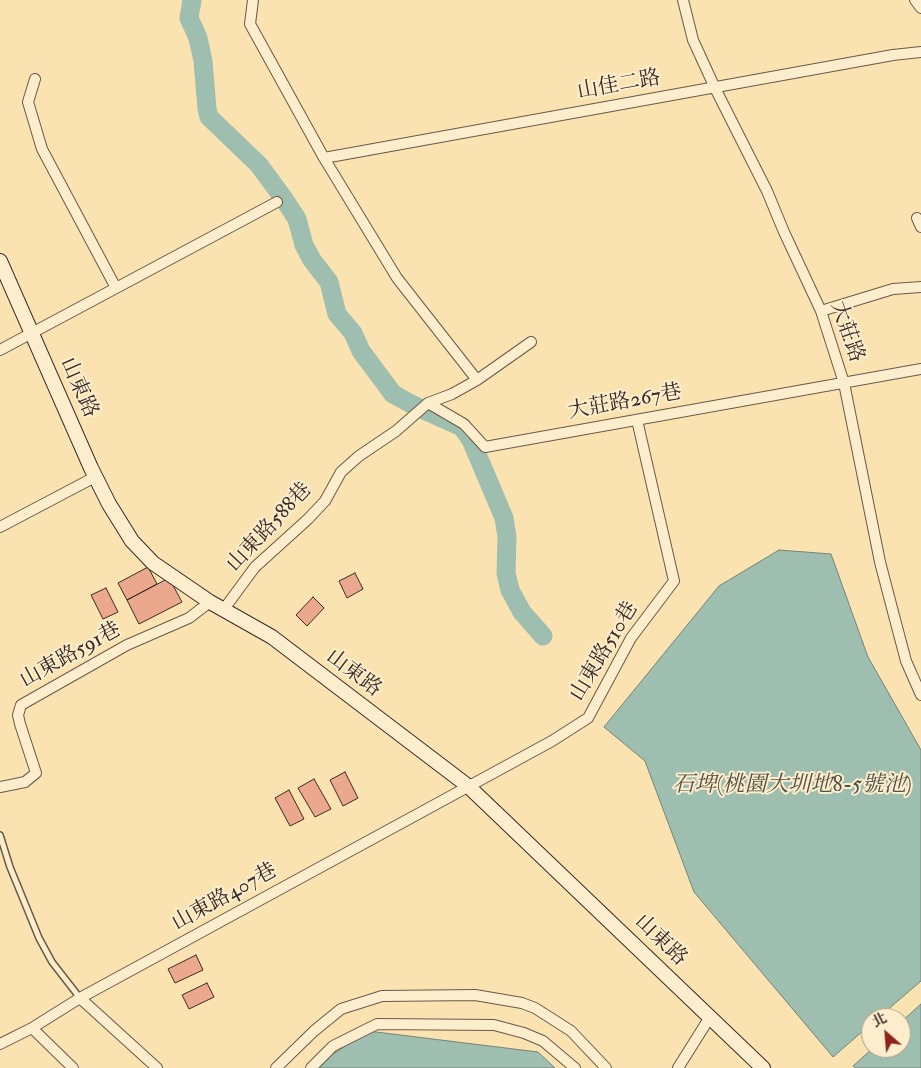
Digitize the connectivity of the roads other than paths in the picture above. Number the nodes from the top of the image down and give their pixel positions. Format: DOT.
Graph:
graph roads {
  1 [pos="253,0"];
  2 [pos="683,0"];
  3 [pos="915,0"];
  4 [pos="921,8"];
  5 [pos="921,52"];
  6 [pos="34,79"];
  7 [pos="715,88"];
  8 [pos="324,158"];
  9 [pos="277,202"];
  10 [pos="0,261"];
  11 [pos="921,287"];
  12 [pos="116,288"];
  13 [pos="821,311"];
  14 [pos="31,332"];
  15 [pos="531,342"];
  16 [pos="0,350"];
  17 [pos="921,369"];
  18 [pos="477,380"];
  19 [pos="844,383"];
  20 [pos="428,403"];
  21 [pos="637,420"];
  22 [pos="95,477"];
  23 [pos="0,527"];
  24 [pos="210,602"];
  25 [pos="224,610"];
  26 [pos="921,695"];
  27 [pos="468,786"];
  28 [pos="0,787"];
  29 [pos="0,835"];
  30 [pos="80,998"];
  31 [pos="710,1017"];
  32 [pos="32,1028"];
  33 [pos="0,1044"];
  34 [pos="73,1068"];
  35 [pos="157,1068"];
  36 [pos="276,1068"];
  37 [pos="311,1068"];
  38 [pos="575,1068"];
  39 [pos="606,1068"];
  40 [pos="678,1068"];
  41 [pos="763,1068"];
  1 -- 8 [label="street"];
  2 -- 7 [label="street, 大莊路"];
  3 -- 4 [label="street"];
  5 -- 7 [label="street, 山佳二路"];
  6 -- 12 [label="street"];
  7 -- 8 [label="street, 山佳二路"];
  7 -- 13 [label="street, 大莊路"];
  8 -- 18 [label="street"];
  9 -- 12 [label="street"];
  10 -- 14 [label="street, 山東路"];
  11 -- 13 [label="street"];
  12 -- 14 [label="street"];
  13 -- 19 [label="street, 大莊路"];
  14 -- 16 [label="street"];
  14 -- 22 [label="street, 山東路"];
  15 -- 18 [label="street, 山東路588巷"];
  17 -- 19 [label="street, 大莊路267巷"];
  18 -- 20 [label="street, 山東路588巷"];
  19 -- 21 [label="street, 大莊路267巷"];
  19 -- 26 [label="street, 大莊路"];
  20 -- 21 [label="street, 大莊路267巷"];
  20 -- 25 [label="street, 山東路588巷"];
  21 -- 27 [label="street, 山東路510巷"];
  22 -- 23 [label="street"];
  22 -- 24 [label="street, 山東路"];
  24 -- 25 [label="street, 山東路"];
  24 -- 28 [label="street, 山東路591巷"];
  25 -- 27 [label="street, 山東路"];
  27 -- 30 [label="street, 山東路407巷"];
  27 -- 31 [label="street, 山東路"];
  29 -- 30 [label="lane"];
  30 -- 32 [label="street, 山東路407巷"];
  30 -- 35 [label="street"];
  31 -- 40 [label="street"];
  31 -- 41 [label="street, 山東路"];
  32 -- 33 [label="street, 山東路407巷"];
  32 -- 34 [label="street"];
  36 -- 39 [label="street"];
  37 -- 38 [label="street"];
}
